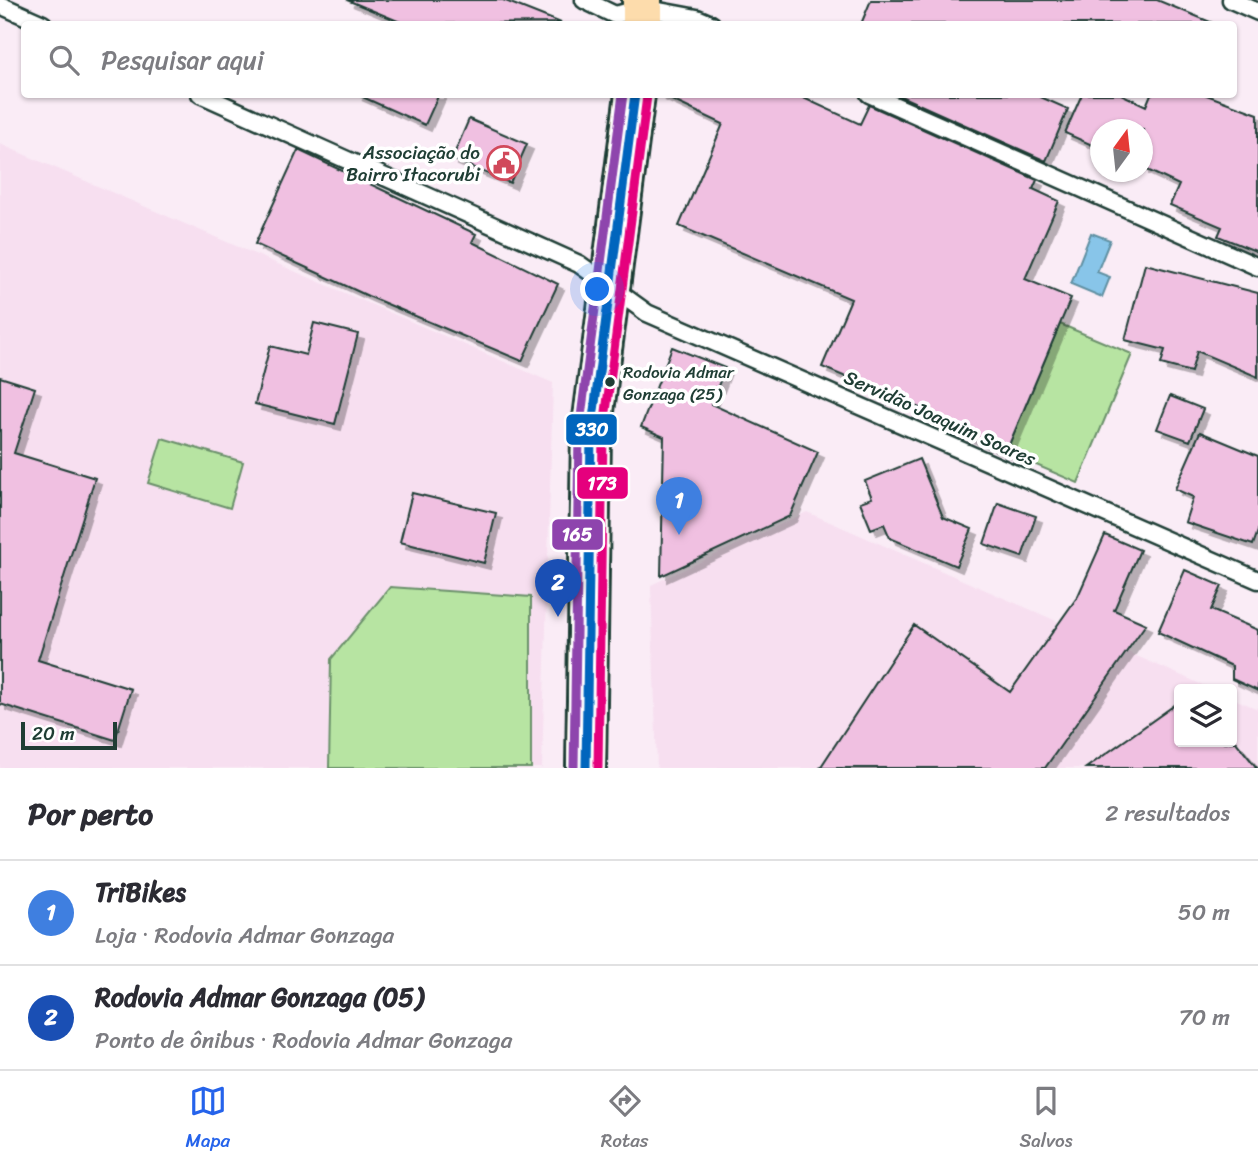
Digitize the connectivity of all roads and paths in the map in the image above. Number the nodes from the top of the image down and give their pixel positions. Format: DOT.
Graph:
graph roads {
  1 [pos="584,0"];
  2 [pos="1231,0"];
  3 [pos="0,5"];
  4 [pos="642,11"];
  5 [pos="1258,12"];
  6 [pos="36,21"];
  7 [pos="704,21"];
  8 [pos="209,98"];
  9 [pos="634,98"];
  10 [pos="878,98"];
  11 [pos="1258,267"];
  12 [pos="609,287"];
  13 [pos="1258,580"];
  14 [pos="586,768"];
  1 -- 4 [label="lane"];
  2 -- 5 [label="lane"];
  3 -- 6 [label="lane"];
  4 -- 7 [label="lane"];
  8 -- 12 [label="lane, Servidão Joaquim Soares"];
  9 -- 12 [label="main road"];
  10 -- 11 [label="lane"];
  12 -- 13 [label="lane, Servidão Joaquim Soares"];
  12 -- 14 [label="main road"];
}
